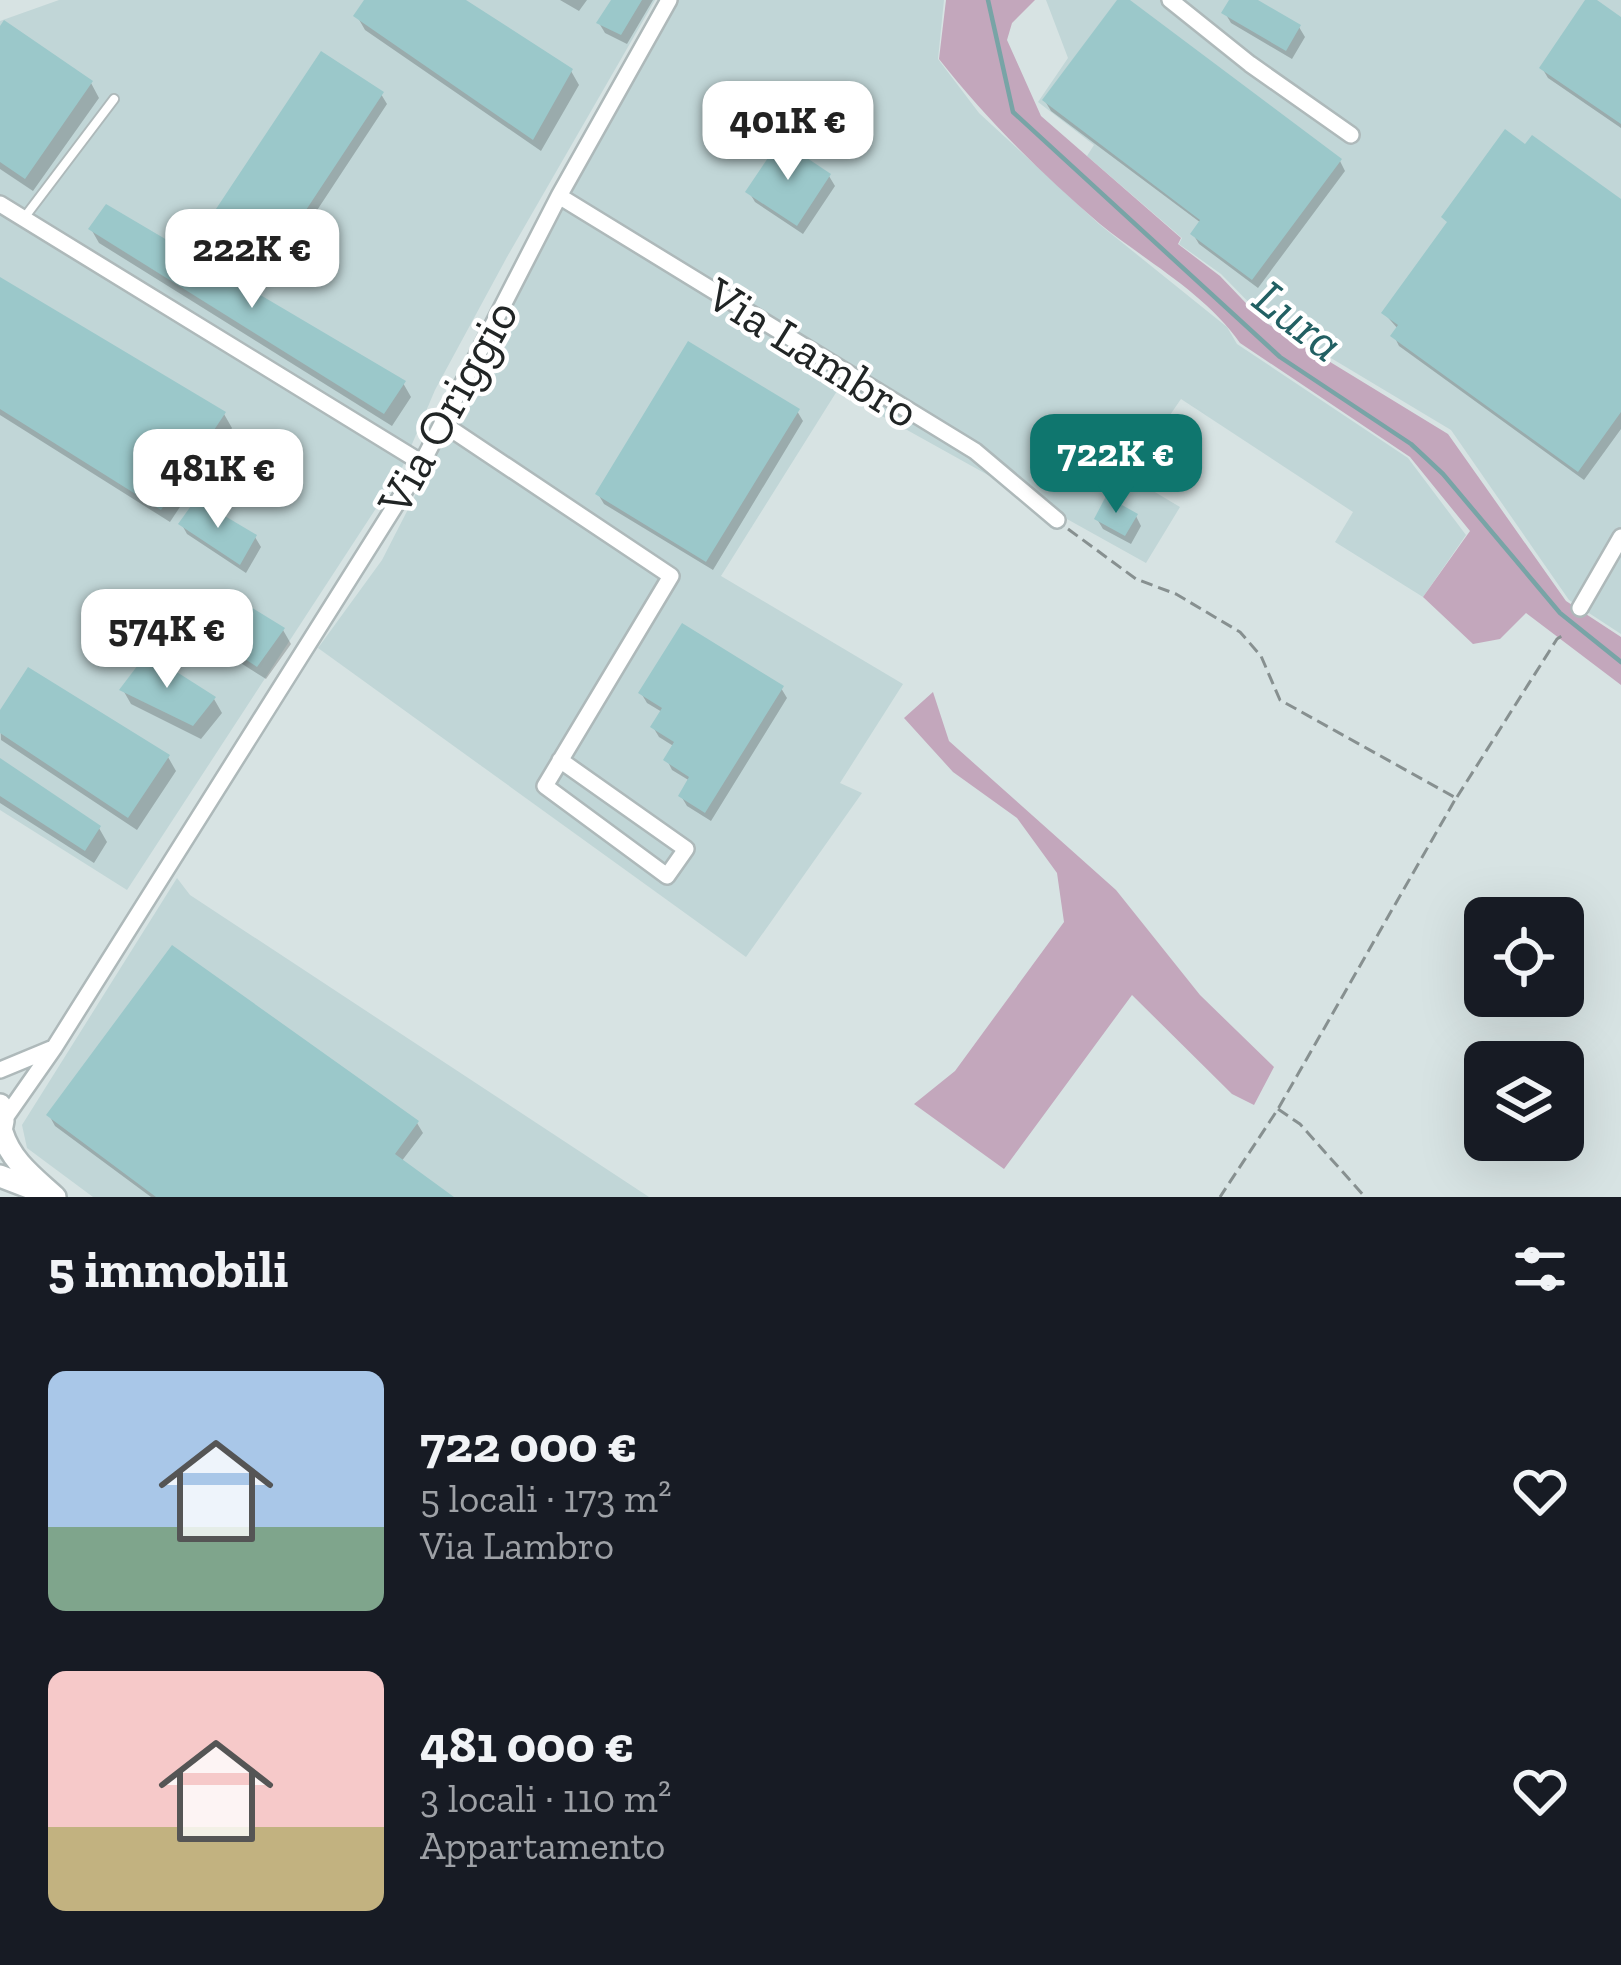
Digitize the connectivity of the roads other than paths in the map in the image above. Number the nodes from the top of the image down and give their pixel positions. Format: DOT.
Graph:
graph roads {
  1 [pos="669,0"];
  2 [pos="1170,0"];
  3 [pos="114,99"];
  4 [pos="1351,135"];
  5 [pos="559,196"];
  6 [pos="0,204"];
  7 [pos="24,218"];
  8 [pos="442,423"];
  9 [pos="422,463"];
  10 [pos="1058,520"];
  11 [pos="1621,537"];
  12 [pos="1580,608"];
  13 [pos="560,760"];
  14 [pos="53,1048"];
  15 [pos="0,1070"];
  16 [pos="1,1124"];
  17 [pos="0,1176"];
  18 [pos="54,1197"];
  1 -- 5 [label="street, Via Origgio"];
  2 -- 4 [label="street"];
  3 -- 7 [label="lane"];
  5 -- 8 [label="street, Via Origgio"];
  5 -- 10 [label="street, Via Lambro"];
  6 -- 7 [label="street"];
  7 -- 9 [label="street"];
  8 -- 9 [label="street, Via Origgio"];
  8 -- 13 [label="street"];
  9 -- 14 [label="street, Via Origgio"];
  11 -- 12 [label="street"];
  13 -- 13 [label="street"];
  14 -- 15 [label="street"];
  14 -- 16 [label="street, Via Origgio"];
  16 -- 18 [label="main road"];
  17 -- 18 [label="main road"];
}
